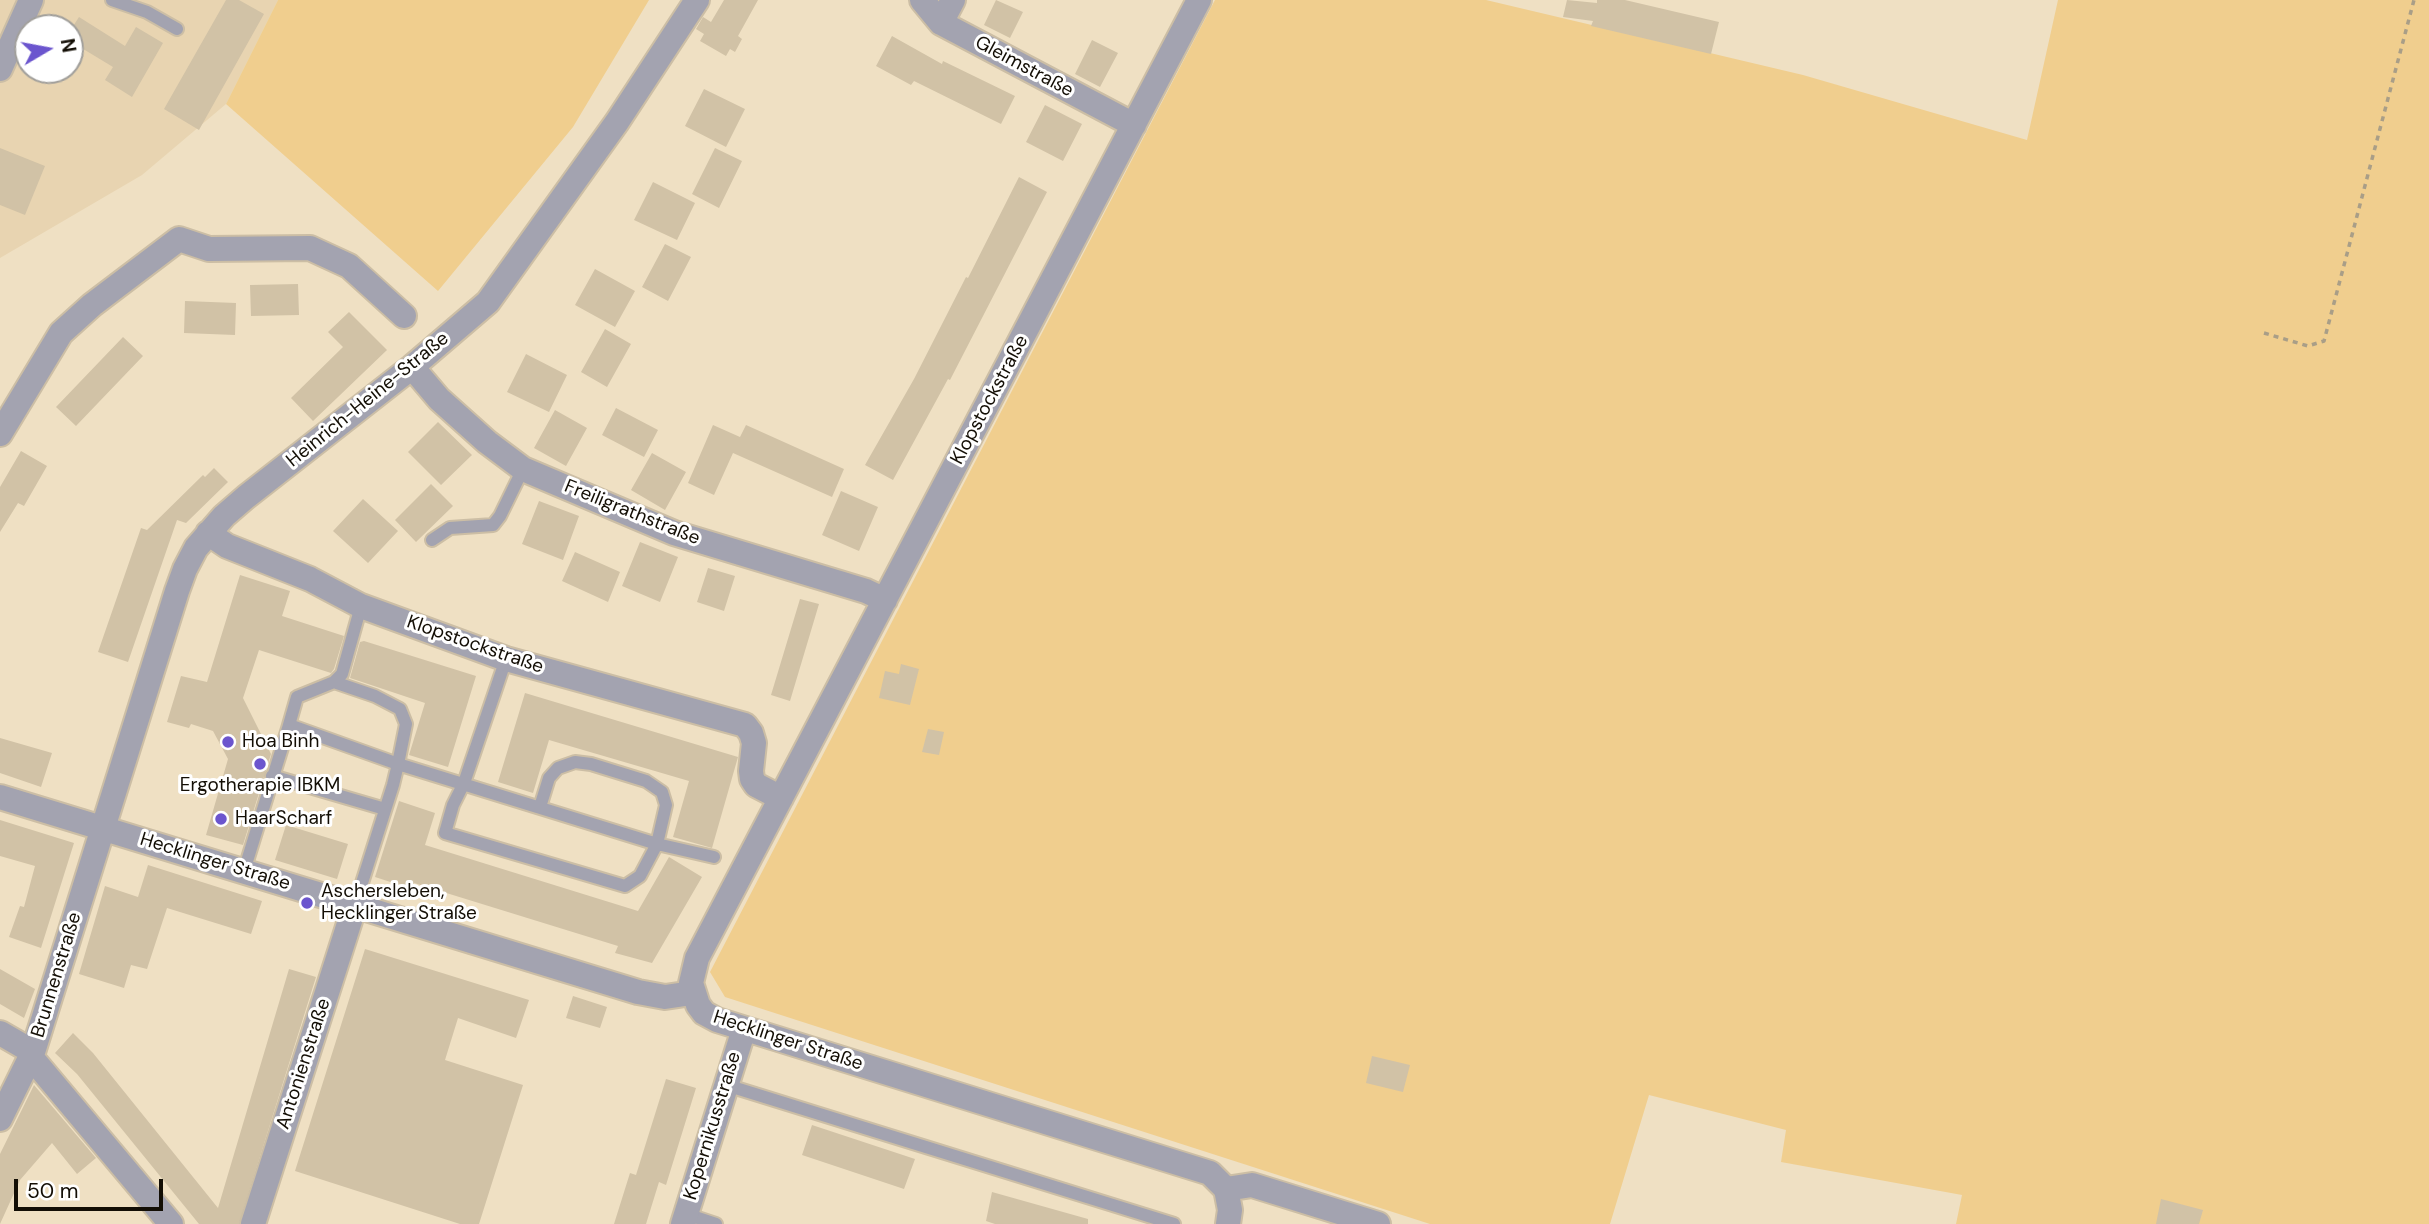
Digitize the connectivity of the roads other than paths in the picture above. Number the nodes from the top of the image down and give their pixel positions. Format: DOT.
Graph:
graph roads {
  1 [pos="31,0"];
  2 [pos="112,0"];
  3 [pos="697,0"];
  4 [pos="922,0"];
  5 [pos="954,0"];
  6 [pos="1199,0"];
  7 [pos="941,23"];
  8 [pos="177,29"];
  9 [pos="0,69"];
  10 [pos="1134,125"];
  11 [pos="404,316"];
  12 [pos="412,367"];
  13 [pos="0,434"];
  14 [pos="523,469"];
  15 [pos="208,533"];
  16 [pos="432,540"];
  17 [pos="885,600"];
  18 [pos="361,606"];
  19 [pos="506,659"];
  20 [pos="334,682"];
  21 [pos="289,726"];
  22 [pos="398,764"];
  23 [pos="272,776"];
  24 [pos="464,783"];
  25 [pos="0,797"];
  26 [pos="781,798"];
  27 [pos="540,807"];
  28 [pos="385,809"];
  29 [pos="102,828"];
  30 [pos="657,845"];
  31 [pos="714,857"];
  32 [pos="244,871"];
  33 [pos="355,905"];
  34 [pos="692,993"];
  35 [pos="744,1029"];
  36 [pos="0,1033"];
  37 [pos="32,1055"];
  38 [pos="726,1085"];
  39 [pos="0,1119"];
  40 [pos="1226,1189"];
  41 [pos="685,1219"];
  42 [pos="171,1224"];
  43 [pos="253,1224"];
  44 [pos="716,1224"];
  45 [pos="1174,1224"];
  46 [pos="1228,1224"];
  47 [pos="1378,1224"];
  1 -- 9 [label="street"];
  2 -- 8 [label="lane"];
  3 -- 12 [label="street, Heinrich-Heine-Straße"];
  4 -- 7 [label="street, Gleimstraße"];
  5 -- 7 [label="street"];
  6 -- 10 [label="street, Klopstockstraße"];
  7 -- 10 [label="street, Gleimstraße"];
  10 -- 17 [label="street, Klopstockstraße"];
  11 -- 13 [label="street"];
  12 -- 14 [label="street, Freiligrathstraße"];
  12 -- 15 [label="street, Heinrich-Heine-Straße"];
  14 -- 16 [label="lane"];
  14 -- 17 [label="street, Freiligrathstraße"];
  15 -- 18 [label="street, Klopstockstraße"];
  15 -- 29 [label="street, Heinrich-Heine-Straße"];
  17 -- 26 [label="street, Klopstockstraße"];
  18 -- 19 [label="street, Klopstockstraße"];
  18 -- 20 [label="lane"];
  19 -- 24 [label="lane"];
  19 -- 26 [label="street, Klopstockstraße"];
  20 -- 21 [label="lane"];
  20 -- 22 [label="lane"];
  21 -- 22 [label="lane"];
  21 -- 23 [label="lane"];
  22 -- 24 [label="lane"];
  22 -- 28 [label="lane"];
  23 -- 28 [label="lane"];
  23 -- 32 [label="lane"];
  24 -- 27 [label="lane"];
  24 -- 30 [label="lane"];
  25 -- 29 [label="street, Hecklinger Straße"];
  26 -- 34 [label="street, Klopstockstraße"];
  27 -- 30 [label="lane"];
  27 -- 30 [label="lane"];
  28 -- 33 [label="lane"];
  29 -- 32 [label="street, Hecklinger Straße"];
  29 -- 37 [label="street, Brunnenstraße"];
  30 -- 31 [label="lane"];
  32 -- 33 [label="street, Hecklinger Straße"];
  33 -- 34 [label="street, Hecklinger Straße"];
  33 -- 43 [label="street, Antonienstraße"];
  34 -- 35 [label="street, Hecklinger Straße"];
  35 -- 38 [label="street, Kopernikusstraße"];
  35 -- 40 [label="street, Hecklinger Straße"];
  36 -- 37 [label="street"];
  37 -- 39 [label="street, Brunnenstraße"];
  37 -- 42 [label="street"];
  38 -- 41 [label="street, Kopernikusstraße"];
  38 -- 45 [label="lane"];
  40 -- 46 [label="street"];
  40 -- 47 [label="street"];
  41 -- 44 [label="lane"];
}
